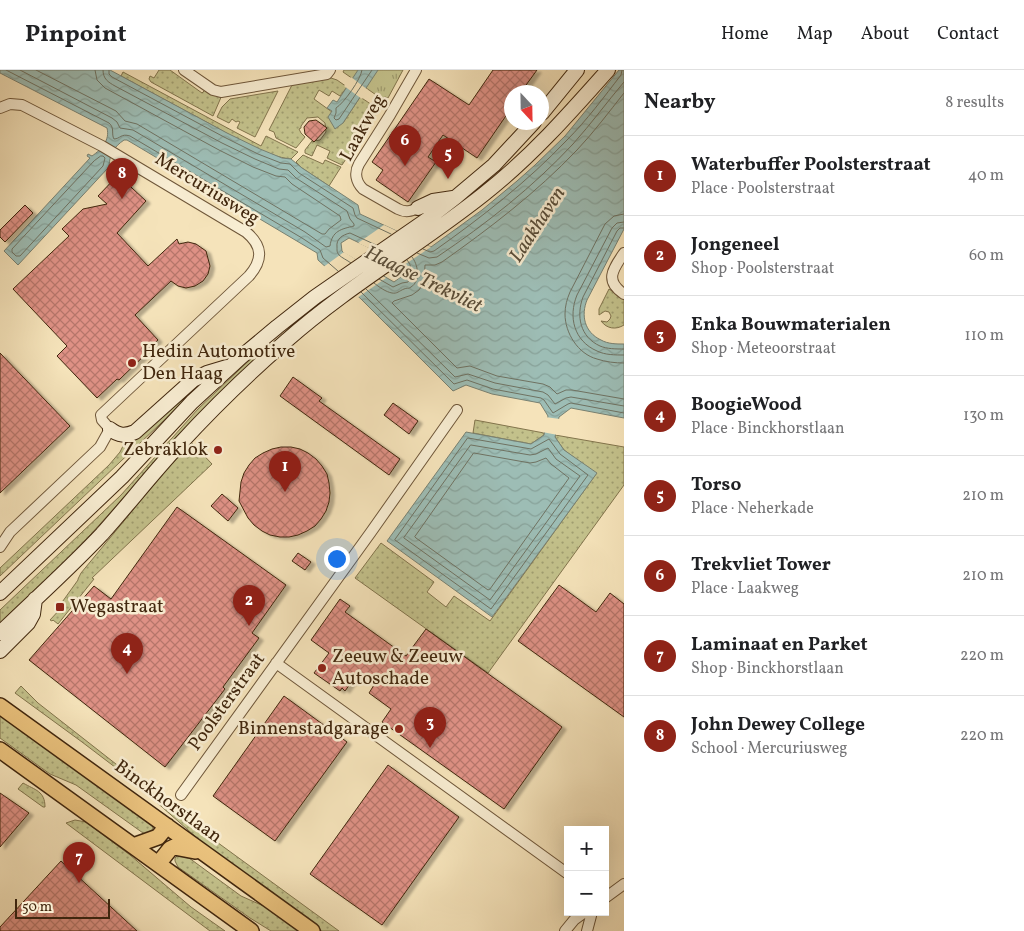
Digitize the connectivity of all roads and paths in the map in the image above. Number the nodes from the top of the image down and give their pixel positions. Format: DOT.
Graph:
graph roads {
  1 [pos="184,70"];
  2 [pos="416,70"];
  3 [pos="577,70"];
  4 [pos="608,70"];
  5 [pos="329,72"];
  6 [pos="549,104"];
  7 [pos="0,108"];
  8 [pos="527,130"];
  9 [pos="456,198"];
  10 [pos="418,208"];
  11 [pos="624,253"];
  12 [pos="624,294"];
  13 [pos="232,365"];
  14 [pos="457,410"];
  15 [pos="110,430"];
  16 [pos="0,547"];
  17 [pos="0,593"];
  18 [pos="35,599"];
  19 [pos="0,632"];
  20 [pos="0,651"];
  21 [pos="276,663"];
  22 [pos="0,705"];
  23 [pos="0,750"];
  24 [pos="182,795"];
  25 [pos="167,826"];
  26 [pos="133,846"];
  27 [pos="204,853"];
  28 [pos="158,864"];
  29 [pos="564,871"];
  30 [pos="624,884"];
  31 [pos="609,895"];
  32 [pos="580,916"];
  33 [pos="591,916"];
  34 [pos="251,931"];
  35 [pos="312,931"];
  36 [pos="564,931"];
  37 [pos="587,931"];
  1 -- 5 [label="street"];
  2 -- 10 [label="street, Laakweg"];
  3 -- 6 [label="main road"];
  4 -- 18 [label="main road"];
  7 -- 15 [label="street, Mercuriusweg"];
  8 -- 9 [label="main road"];
  9 -- 10 [label="main road"];
  9 -- 13 [label="main road"];
  11 -- 12 [label="street"];
  13 -- 15 [label="main road"];
  13 -- 17 [label="main road"];
  14 -- 21 [label="street, Poolsterstraat"];
  15 -- 16 [label="street"];
  18 -- 19 [label="main road"];
  18 -- 20 [label="main road"];
  21 -- 24 [label="street, Poolsterstraat"];
  21 -- 29 [label="street"];
  22 -- 25 [label="main road, Binckhorstlaan"];
  23 -- 26 [label="main road"];
  25 -- 26 [label="main road"];
  25 -- 27 [label="main road, Binckhorstlaan"];
  26 -- 28 [label="main road"];
  27 -- 28 [label="main road"];
  27 -- 35 [label="main road, Binckhorstlaan"];
  28 -- 34 [label="main road"];
  30 -- 31 [label="street"];
  32 -- 36 [label="street"];
  33 -- 37 [label="street"];
}
